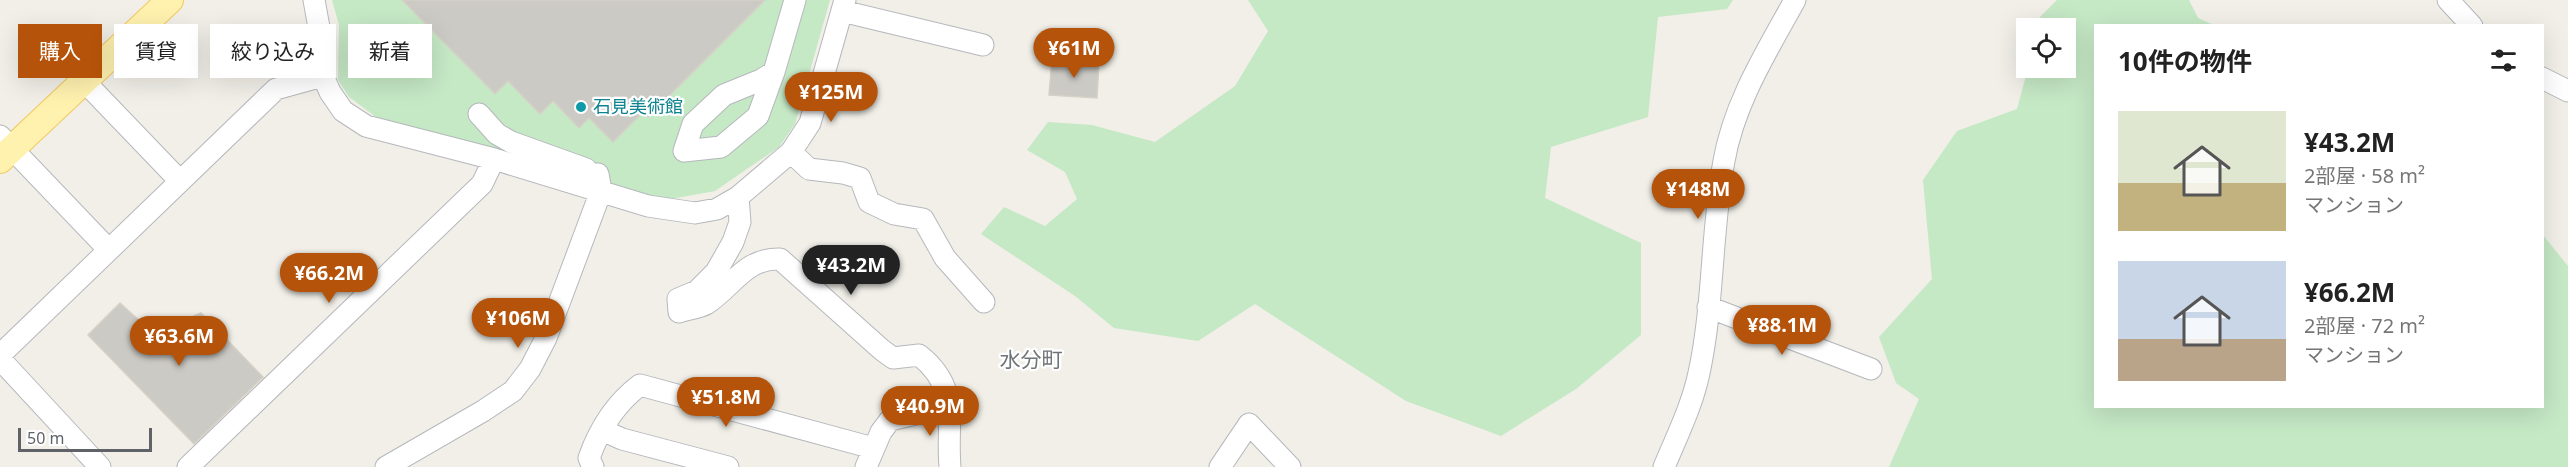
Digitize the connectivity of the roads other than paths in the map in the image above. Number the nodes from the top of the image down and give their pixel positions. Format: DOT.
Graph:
graph roads {
  1 [pos="170,0"];
  2 [pos="314,0"];
  3 [pos="795,0"];
  4 [pos="1796,0"];
  5 [pos="2448,0"];
  6 [pos="844,5"];
  7 [pos="318,24"];
  8 [pos="2470,24"];
  9 [pos="983,45"];
  10 [pos="774,72"];
  11 [pos="315,78"];
  12 [pos="323,78"];
  13 [pos="2544,79"];
  14 [pos="84,81"];
  15 [pos="2568,91"];
  16 [pos="479,114"];
  17 [pos="4,148"];
  18 [pos="791,152"];
  19 [pos="494,159"];
  20 [pos="180,181"];
  21 [pos="601,191"];
  22 [pos="738,197"];
  23 [pos="109,250"];
  24 [pos="984,302"];
  25 [pos="1708,307"];
  26 [pos="0,357"];
  27 [pos="1871,369"];
  28 [pos="950,406"];
  29 [pos="602,430"];
  30 [pos="869,457"];
  31 [pos="100,467"];
  32 [pos="189,467"];
  33 [pos="386,467"];
  34 [pos="593,467"];
  35 [pos="728,467"];
  36 [pos="950,467"];
  37 [pos="1220,467"];
  38 [pos="1290,467"];
  39 [pos="1664,467"];
  1 -- 14 [label="main road"];
  2 -- 7 [label="street"];
  3 -- 10 [label="street"];
  4 -- 25 [label="street"];
  5 -- 8 [label="street"];
  6 -- 9 [label="street"];
  6 -- 18 [label="street"];
  11 -- 20 [label="street"];
  12 -- 19 [label="street"];
  13 -- 15 [label="street"];
  14 -- 17 [label="main road"];
  14 -- 20 [label="street"];
  16 -- 21 [label="street"];
  17 -- 23 [label="street"];
  18 -- 22 [label="street"];
  18 -- 24 [label="street"];
  19 -- 21 [label="street"];
  19 -- 32 [label="street"];
  20 -- 23 [label="street"];
  21 -- 22 [label="street"];
  21 -- 33 [label="street"];
  22 -- 28 [label="street"];
  23 -- 26 [label="street"];
  25 -- 27 [label="street"];
  25 -- 39 [label="street"];
  26 -- 31 [label="street"];
  28 -- 30 [label="street"];
  28 -- 36 [label="street"];
  29 -- 30 [label="street"];
  29 -- 34 [label="street"];
  29 -- 35 [label="street"];
  37 -- 38 [label="street"];
}
